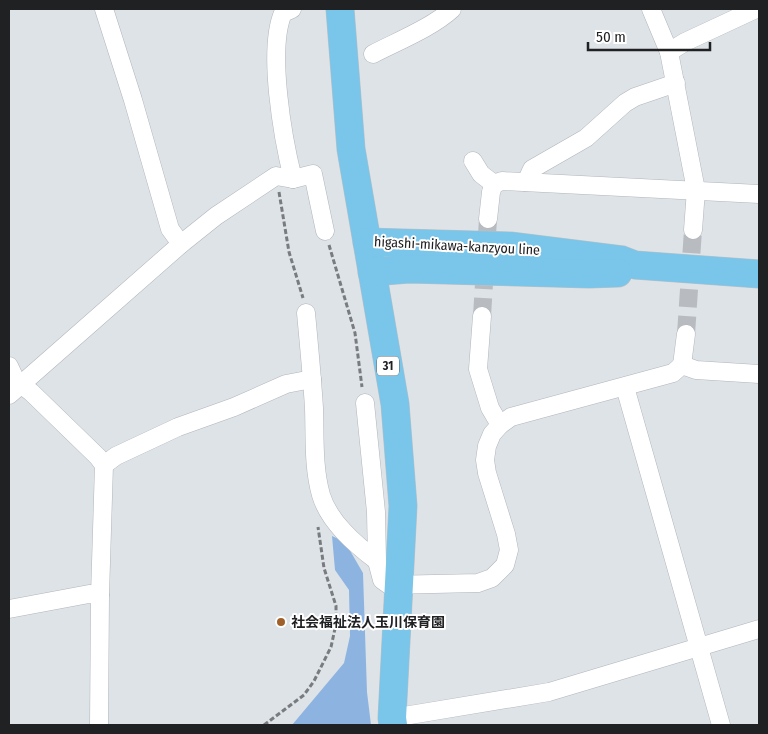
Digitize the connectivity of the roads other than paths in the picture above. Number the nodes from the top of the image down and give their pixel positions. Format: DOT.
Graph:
graph roads {
  1 [pos="104,9"];
  2 [pos="340,9"];
  3 [pos="452,9"];
  4 [pos="651,9"];
  5 [pos="756,9"];
  6 [pos="286,10"];
  7 [pos="669,52"];
  8 [pos="373,54"];
  9 [pos="676,83"];
  10 [pos="473,161"];
  11 [pos="293,179"];
  12 [pos="526,182"];
  13 [pos="494,184"];
  14 [pos="696,190"];
  15 [pos="759,194"];
  16 [pos="488,219"];
  17 [pos="325,230"];
  18 [pos="693,230"];
  19 [pos="366,242"];
  20 [pos="181,244"];
  21 [pos="635,265"];
  22 [pos="372,272"];
  23 [pos="759,274"];
  24 [pos="306,313"];
  25 [pos="482,316"];
  26 [pos="686,334"];
  27 [pos="682,365"];
  28 [pos="9,366"];
  29 [pos="759,374"];
  30 [pos="312,379"];
  31 [pos="625,387"];
  32 [pos="16,390"];
  33 [pos="365,403"];
  34 [pos="500,425"];
  35 [pos="104,465"];
  36 [pos="377,561"];
  37 [pos="400,584"];
  38 [pos="100,595"];
  39 [pos="9,609"];
  40 [pos="759,629"];
  41 [pos="698,646"];
  42 [pos="392,722"];
  43 [pos="99,725"];
  44 [pos="721,725"];
  1 -- 20 [label="street"];
  2 -- 19 [label="main road, higashi-mikawa-kanzyou line / 31"];
  3 -- 8 [label="street"];
  4 -- 7 [label="street"];
  5 -- 7 [label="street"];
  6 -- 11 [label="street"];
  7 -- 9 [label="street"];
  9 -- 12 [label="street"];
  9 -- 14 [label="street"];
  10 -- 13 [label="street"];
  11 -- 17 [label="street"];
  11 -- 20 [label="street"];
  12 -- 13 [label="street"];
  12 -- 14 [label="street"];
  13 -- 16 [label="street"];
  14 -- 15 [label="street"];
  14 -- 18 [label="street"];
  19 -- 21 [label="main road, higashi-mikawa-kanzyou line"];
  19 -- 22 [label="main road, higashi-mikawa-kanzyou line / 31"];
  20 -- 32 [label="street"];
  21 -- 22 [label="main road, higashi-mikawa-kanzyou line"];
  21 -- 23 [label="main road, higashi-mikawa-kanzyou line"];
  22 -- 37 [label="main road, higashi-mikawa-kanzyou line / 31"];
  24 -- 30 [label="street"];
  25 -- 34 [label="street"];
  26 -- 27 [label="street"];
  27 -- 29 [label="street"];
  27 -- 31 [label="street"];
  28 -- 32 [label="street"];
  30 -- 35 [label="street"];
  30 -- 36 [label="street"];
  31 -- 34 [label="street"];
  31 -- 41 [label="street"];
  32 -- 35 [label="street"];
  33 -- 36 [label="street"];
  34 -- 37 [label="street"];
  35 -- 38 [label="street"];
  36 -- 37 [label="street"];
  37 -- 42 [label="main road, higashi-mikawa-kanzyou line / 31"];
  38 -- 39 [label="street"];
  38 -- 43 [label="street"];
  40 -- 41 [label="street"];
  41 -- 42 [label="street"];
  41 -- 44 [label="street"];
}
